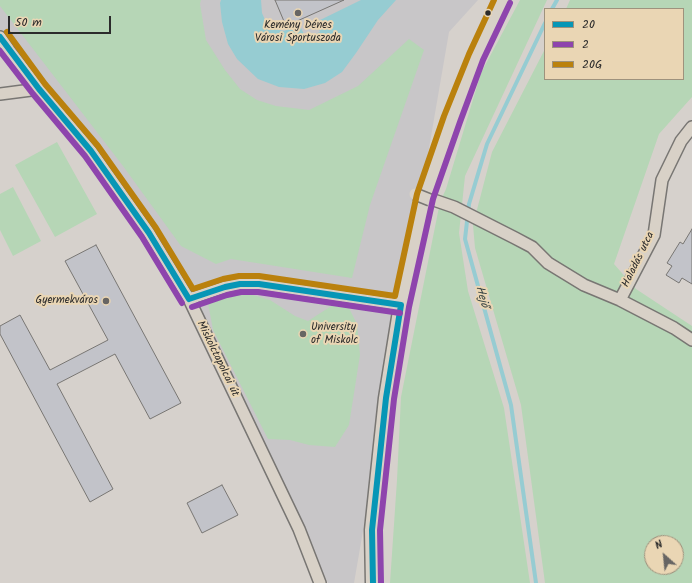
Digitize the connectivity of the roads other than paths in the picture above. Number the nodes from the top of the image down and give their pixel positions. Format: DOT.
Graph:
graph roads {
  1 [pos="503,0"];
  2 [pos="0,36"];
  3 [pos="39,90"];
  4 [pos="0,94"];
  5 [pos="692,127"];
  6 [pos="423,197"];
  7 [pos="451,207"];
  8 [pos="492,226"];
  9 [pos="189,299"];
  10 [pos="620,300"];
  11 [pos="401,305"];
  12 [pos="692,340"];
  13 [pos="320,583"];
  14 [pos="373,583"];
  1 -- 6 [label="street"];
  2 -- 3 [label="street, Miskolctapolcai út"];
  3 -- 4 [label="street"];
  3 -- 9 [label="street, Miskolctapolcai út"];
  5 -- 10 [label="street, Haladás utca"];
  6 -- 7 [label="street"];
  6 -- 11 [label="street"];
  7 -- 8 [label="street, Haladás utca"];
  7 -- 8 [label="street, Haladás utca"];
  8 -- 10 [label="street, Haladás utca"];
  9 -- 11 [label="street"];
  9 -- 13 [label="street, Miskolctapolcai út"];
  10 -- 12 [label="street"];
  11 -- 14 [label="street"];
}
